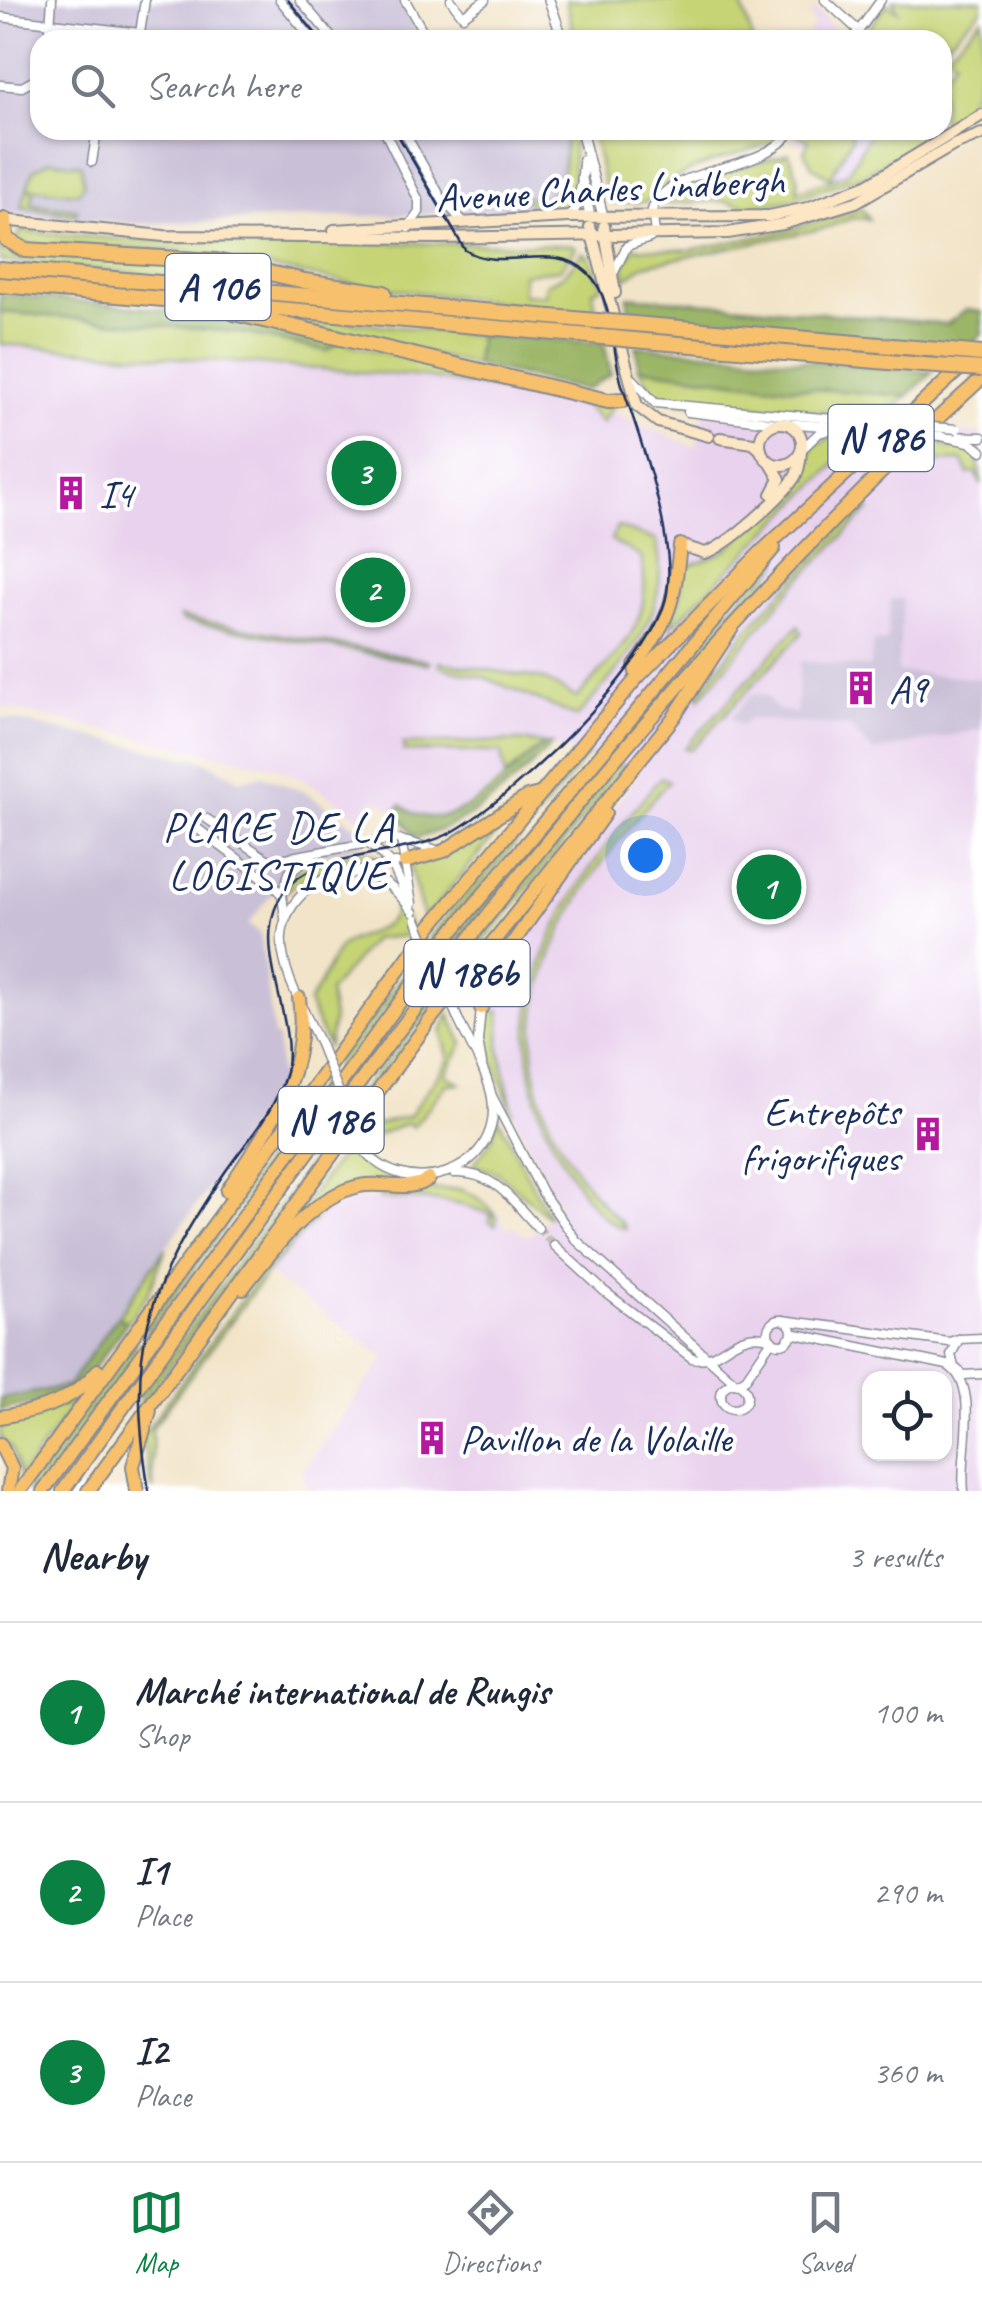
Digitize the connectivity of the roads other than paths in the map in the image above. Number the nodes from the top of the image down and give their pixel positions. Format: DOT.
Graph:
graph roads {
  1 [pos="52,0"];
  2 [pos="145,0"];
  3 [pos="280,0"];
  4 [pos="300,0"];
  5 [pos="405,0"];
  6 [pos="450,0"];
  7 [pos="485,0"];
  8 [pos="549,0"];
  9 [pos="825,0"];
  10 [pos="881,0"];
  11 [pos="0,17"];
  12 [pos="51,23"];
  13 [pos="50,30"];
  14 [pos="96,30"];
  15 [pos="141,30"];
  16 [pos="305,30"];
  17 [pos="325,30"];
  18 [pos="422,30"];
  19 [pos="560,30"];
  20 [pos="858,30"];
  21 [pos="860,30"];
  22 [pos="30,83"];
  23 [pos="0,84"];
  24 [pos="982,115"];
  25 [pos="952,133"];
  26 [pos="982,134"];
  27 [pos="96,140"];
  28 [pos="389,140"];
  29 [pos="409,140"];
  30 [pos="582,140"];
  31 [pos="785,140"];
  32 [pos="941,140"];
  33 [pos="585,151"];
  34 [pos="92,162"];
  35 [pos="582,179"];
  36 [pos="572,212"];
  37 [pos="590,216"];
  38 [pos="603,216"];
  39 [pos="653,218"];
  40 [pos="3,220"];
  41 [pos="476,224"];
  42 [pos="408,228"];
  43 [pos="591,232"];
  44 [pos="605,232"];
  45 [pos="655,233"];
  46 [pos="278,234"];
  47 [pos="714,234"];
  48 [pos="0,269"];
  49 [pos="614,272"];
  50 [pos="0,285"];
  51 [pos="437,305"];
  52 [pos="222,306"];
  53 [pos="615,309"];
  54 [pos="600,329"];
  55 [pos="634,332"];
  56 [pos="982,351"];
  57 [pos="982,370"];
  58 [pos="982,378"];
  59 [pos="627,395"];
  60 [pos="655,403"];
  61 [pos="642,412"];
  62 [pos="781,423"];
  63 [pos="853,424"];
  64 [pos="982,434"];
  65 [pos="941,436"];
  66 [pos="761,450"];
  67 [pos="801,450"];
  68 [pos="982,451"];
  69 [pos="770,462"];
  70 [pos="763,507"];
  71 [pos="784,534"];
  72 [pos="680,545"];
  73 [pos="733,626"];
  74 [pos="637,678"];
  75 [pos="539,794"];
  76 [pos="611,798"];
  77 [pos="207,819"];
  78 [pos="198,829"];
  79 [pos="471,836"];
  80 [pos="401,840"];
  81 [pos="368,843"];
  82 [pos="318,853"];
  83 [pos="399,863"];
  84 [pos="348,874"];
  85 [pos="282,895"];
  86 [pos="414,916"];
  87 [pos="286,920"];
  88 [pos="299,998"];
  89 [pos="481,1008"];
  90 [pos="484,1078"];
  91 [pos="492,1096"];
  92 [pos="450,1174"];
  93 [pos="429,1179"];
  94 [pos="538,1228"];
  95 [pos="198,1244"];
  96 [pos="554,1244"];
  97 [pos="216,1312"];
  98 [pos="782,1320"];
  99 [pos="790,1338"];
  100 [pos="982,1338"];
  101 [pos="959,1339"];
  102 [pos="771,1340"];
  103 [pos="122,1350"];
  104 [pos="708,1356"];
  105 [pos="958,1372"];
  106 [pos="982,1374"];
  107 [pos="969,1393"];
  108 [pos="154,1399"];
  109 [pos="0,1417"];
  110 [pos="0,1444"];
  111 [pos="963,1487"];
  112 [pos="8,1491"];
  113 [pos="20,1491"];
  114 [pos="43,1491"];
  115 [pos="64,1491"];
  116 [pos="88,1491"];
  117 [pos="138,1491"];
  1 -- 12 [label="street"];
  2 -- 15 [label="street"];
  3 -- 16 [label="street"];
  4 -- 17 [label="street"];
  5 -- 18 [label="street"];
  6 -- 7 [label="street"];
  8 -- 19 [label="street"];
  9 -- 20 [label="street"];
  10 -- 21 [label="street"];
  11 -- 12 [label="street"];
  12 -- 13 [label="street"];
  12 -- 14 [label="street"];
  22 -- 23 [label="street"];
  24 -- 25 [label="main road, Avenue Charles Lindbergh"];
  26 -- 47 [label="main road, Avenue Charles Lindbergh"];
  27 -- 34 [label="street"];
  28 -- 42 [label="street"];
  29 -- 41 [label="street"];
  30 -- 33 [label="street"];
  31 -- 39 [label="street"];
  32 -- 39 [label="main road, Avenue Charles Lindbergh"];
  33 -- 35 [label="street"];
  33 -- 38 [label="street"];
  35 -- 36 [label="street"];
  35 -- 37 [label="street"];
  36 -- 37 [label="main road, Avenue Charles Lindbergh"];
  36 -- 41 [label="main road, Avenue Charles Lindbergh"];
  37 -- 38 [label="main road, Avenue Charles Lindbergh"];
  37 -- 43 [label="main road"];
  38 -- 39 [label="main road, Avenue Charles Lindbergh"];
  38 -- 44 [label="main road"];
  39 -- 45 [label="street"];
  40 -- 46 [label="main road, Avenue Charles Lindbergh"];
  40 -- 51 [label="highway"];
  41 -- 42 [label="main road, Avenue Charles Lindbergh"];
  42 -- 46 [label="main road, Avenue Charles Lindbergh"];
  43 -- 44 [label="main road, Avenue Charles Lindbergh"];
  43 -- 46 [label="main road, Avenue Charles Lindbergh"];
  43 -- 53 [label="main road"];
  44 -- 45 [label="main road, Avenue Charles Lindbergh"];
  44 -- 49 [label="main road"];
  45 -- 47 [label="main road, Avenue Charles Lindbergh"];
  47 -- 49 [label="street"];
  48 -- 51 [label="highway, A 106"];
  49 -- 53 [label="main road"];
  50 -- 52 [label="highway, A 106"];
  51 -- 54 [label="highway, A 106"];
  52 -- 54 [label="highway, A 106"];
  52 -- 59 [label="highway"];
  53 -- 59 [label="main road"];
  54 -- 55 [label="highway, A 106, bridge"];
  55 -- 56 [label="highway, A 106, bridge"];
  55 -- 57 [label="highway, A 106, bridge"];
  56 -- 71 [label="highway, N 186"];
  58 -- 73 [label="highway, N 186"];
  59 -- 60 [label="street"];
  59 -- 61 [label="main road"];
  59 -- 61 [label="main road"];
  60 -- 62 [label="street"];
  60 -- 63 [label="street"];
  61 -- 66 [label="main road"];
  62 -- 63 [label="street"];
  62 -- 66 [label="main road"];
  62 -- 67 [label="main road"];
  63 -- 64 [label="street, bridge"];
  63 -- 65 [label="street, bridge"];
  63 -- 67 [label="street"];
  64 -- 65 [label="street"];
  65 -- 68 [label="street"];
  66 -- 69 [label="main road"];
  67 -- 69 [label="main road"];
  67 -- 70 [label="main road"];
  69 -- 70 [label="main road"];
  70 -- 72 [label="main road"];
  71 -- 74 [label="highway, N 186b"];
  71 -- 114 [label="highway, N 186"];
  72 -- 74 [label="highway"];
  73 -- 76 [label="highway, N 186b"];
  73 -- 115 [label="highway, N 186"];
  74 -- 75 [label="highway, N 186b"];
  75 -- 79 [label="highway"];
  75 -- 95 [label="highway, N 186b"];
  76 -- 89 [label="highway"];
  76 -- 97 [label="highway, N 186b"];
  77 -- 82 [label="street"];
  78 -- 85 [label="street"];
  79 -- 80 [label="street"];
  79 -- 83 [label="highway"];
  80 -- 81 [label="street"];
  80 -- 83 [label="street"];
  81 -- 82 [label="street"];
  81 -- 83 [label="street"];
  82 -- 85 [label="street"];
  83 -- 84 [label="street"];
  83 -- 86 [label="street"];
  84 -- 86 [label="street"];
  84 -- 87 [label="street"];
  85 -- 87 [label="street"];
  86 -- 90 [label="street, bridge"];
  87 -- 88 [label="street"];
  88 -- 93 [label="street, bridge"];
  88 -- 95 [label="highway"];
  89 -- 90 [label="street"];
  90 -- 91 [label="street"];
  91 -- 92 [label="street"];
  91 -- 104 [label="street"];
  92 -- 93 [label="street"];
  92 -- 94 [label="street"];
  93 -- 97 [label="highway"];
  95 -- 103 [label="highway, N 186b"];
  96 -- 104 [label="street"];
  97 -- 108 [label="highway, N 186b"];
  98 -- 99 [label="street"];
  98 -- 101 [label="street"];
  98 -- 102 [label="street"];
  99 -- 102 [label="street"];
  99 -- 105 [label="street"];
  100 -- 101 [label="street"];
  101 -- 105 [label="street"];
  102 -- 104 [label="street"];
  102 -- 104 [label="street"];
  103 -- 109 [label="highway"];
  103 -- 113 [label="highway, N 186b"];
  105 -- 106 [label="street"];
  105 -- 107 [label="street"];
  106 -- 107 [label="street"];
  107 -- 111 [label="street"];
  108 -- 116 [label="highway, N 186b"];
  108 -- 117 [label="highway"];
  110 -- 112 [label="highway"];
}
